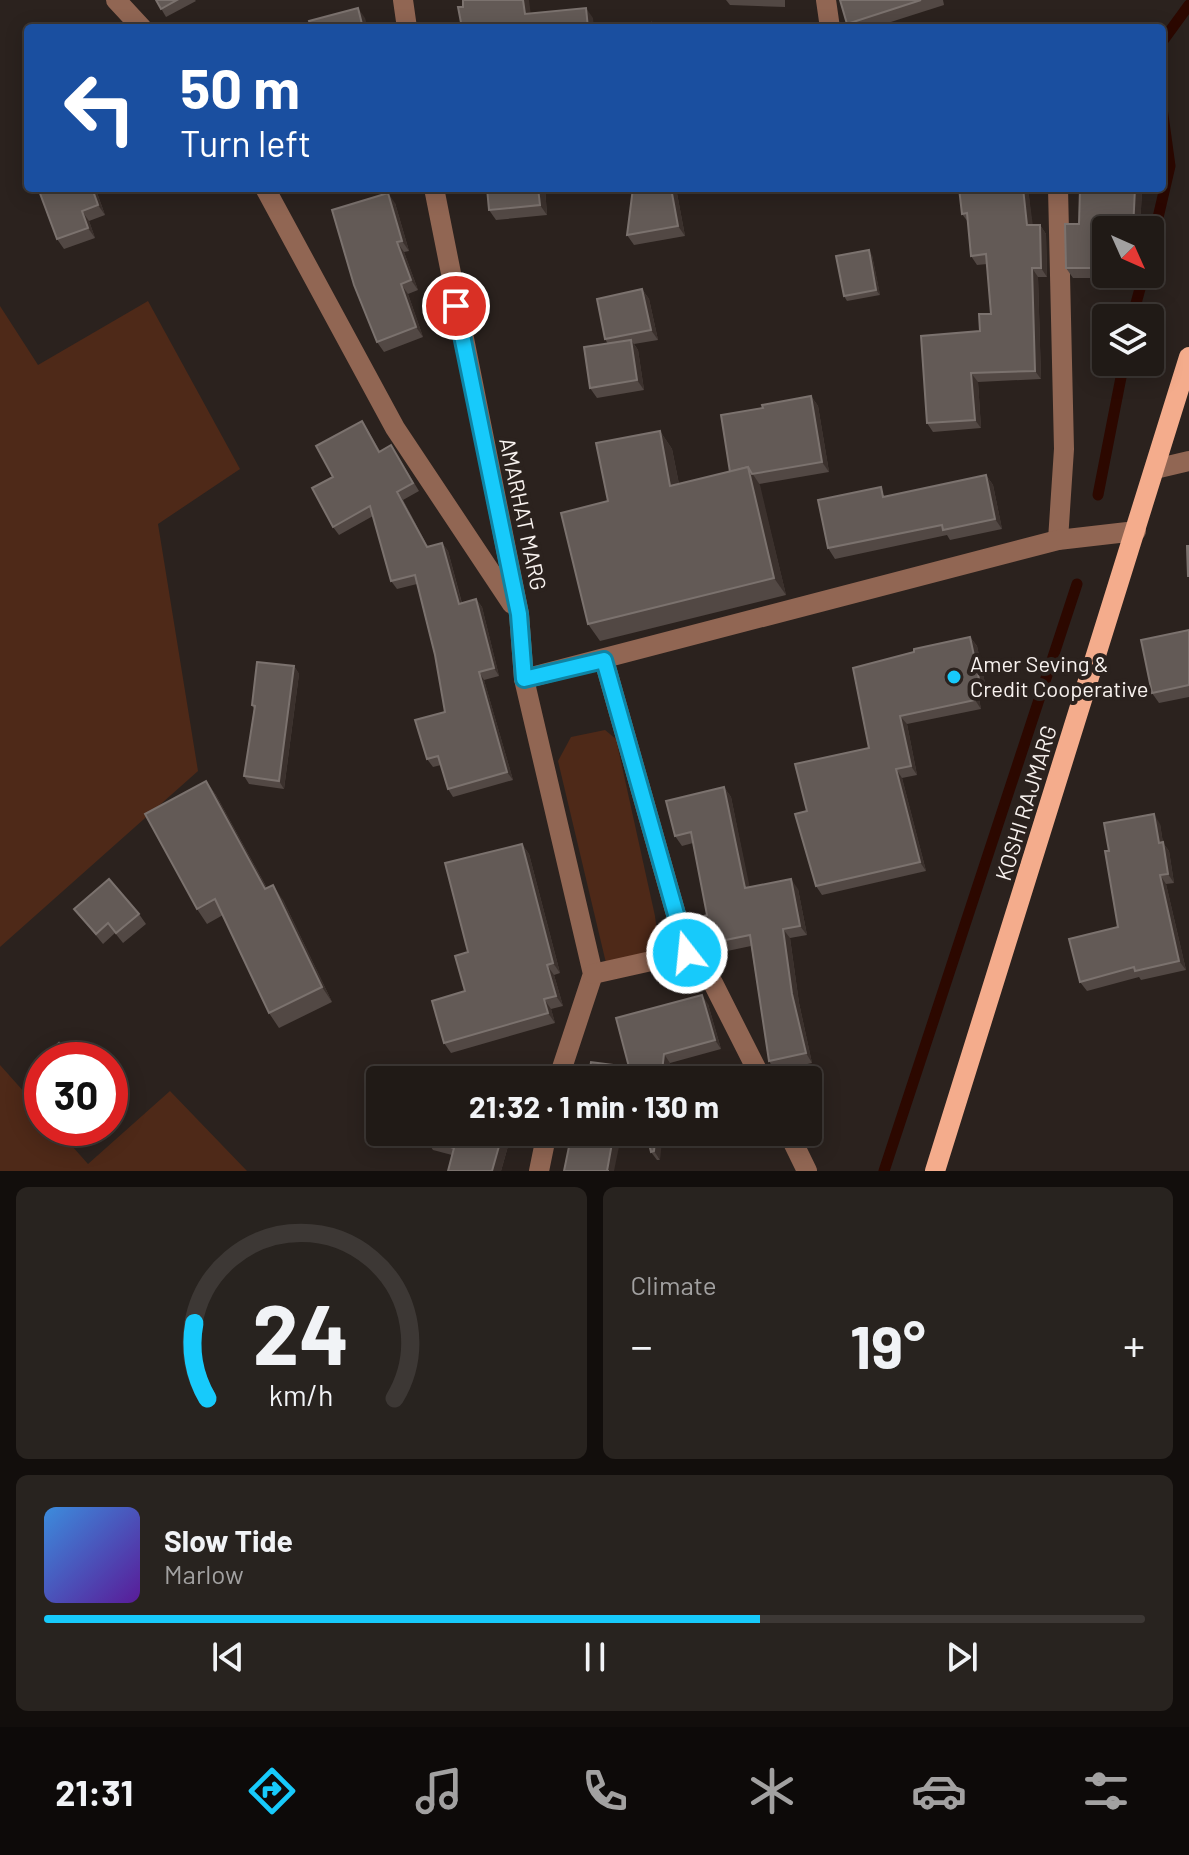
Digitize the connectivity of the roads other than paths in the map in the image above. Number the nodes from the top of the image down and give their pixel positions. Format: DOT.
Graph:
graph roads {
  1 [pos="116,0"];
  2 [pos="403,0"];
  3 [pos="826,0"];
  4 [pos="138,24"];
  5 [pos="406,24"];
  6 [pos="829,24"];
  7 [pos="267,192"];
  8 [pos="435,192"];
  9 [pos="1058,192"];
  10 [pos="1189,357"];
  11 [pos="1189,461"];
  12 [pos="1155,469"];
  13 [pos="1136,531"];
  14 [pos="1058,540"];
  15 [pos="519,614"];
  16 [pos="604,660"];
  17 [pos="524,679"];
  18 [pos="687,953"];
  19 [pos="593,974"];
  20 [pos="563,1066"];
  21 [pos="755,1066"];
  22 [pos="544,1146"];
  23 [pos="795,1146"];
  24 [pos="539,1171"];
  25 [pos="807,1171"];
  26 [pos="935,1171"];
  1 -- 4 [label="street"];
  2 -- 5 [label="street"];
  3 -- 6 [label="street"];
  7 -- 15 [label="street"];
  8 -- 15 [label="street, AMARHAT MARG"];
  9 -- 14 [label="street"];
  10 -- 12 [label="main road, KOSHI RAJMARG"];
  11 -- 12 [label="street"];
  12 -- 13 [label="main road, KOSHI RAJMARG"];
  13 -- 14 [label="street"];
  13 -- 26 [label="main road, KOSHI RAJMARG"];
  14 -- 16 [label="street"];
  15 -- 17 [label="street, AMARHAT MARG"];
  16 -- 17 [label="street"];
  16 -- 18 [label="street"];
  17 -- 19 [label="street, AMARHAT MARG"];
  18 -- 19 [label="street"];
  18 -- 21 [label="street"];
  19 -- 20 [label="street"];
  22 -- 24 [label="street"];
  23 -- 25 [label="street"];
}
